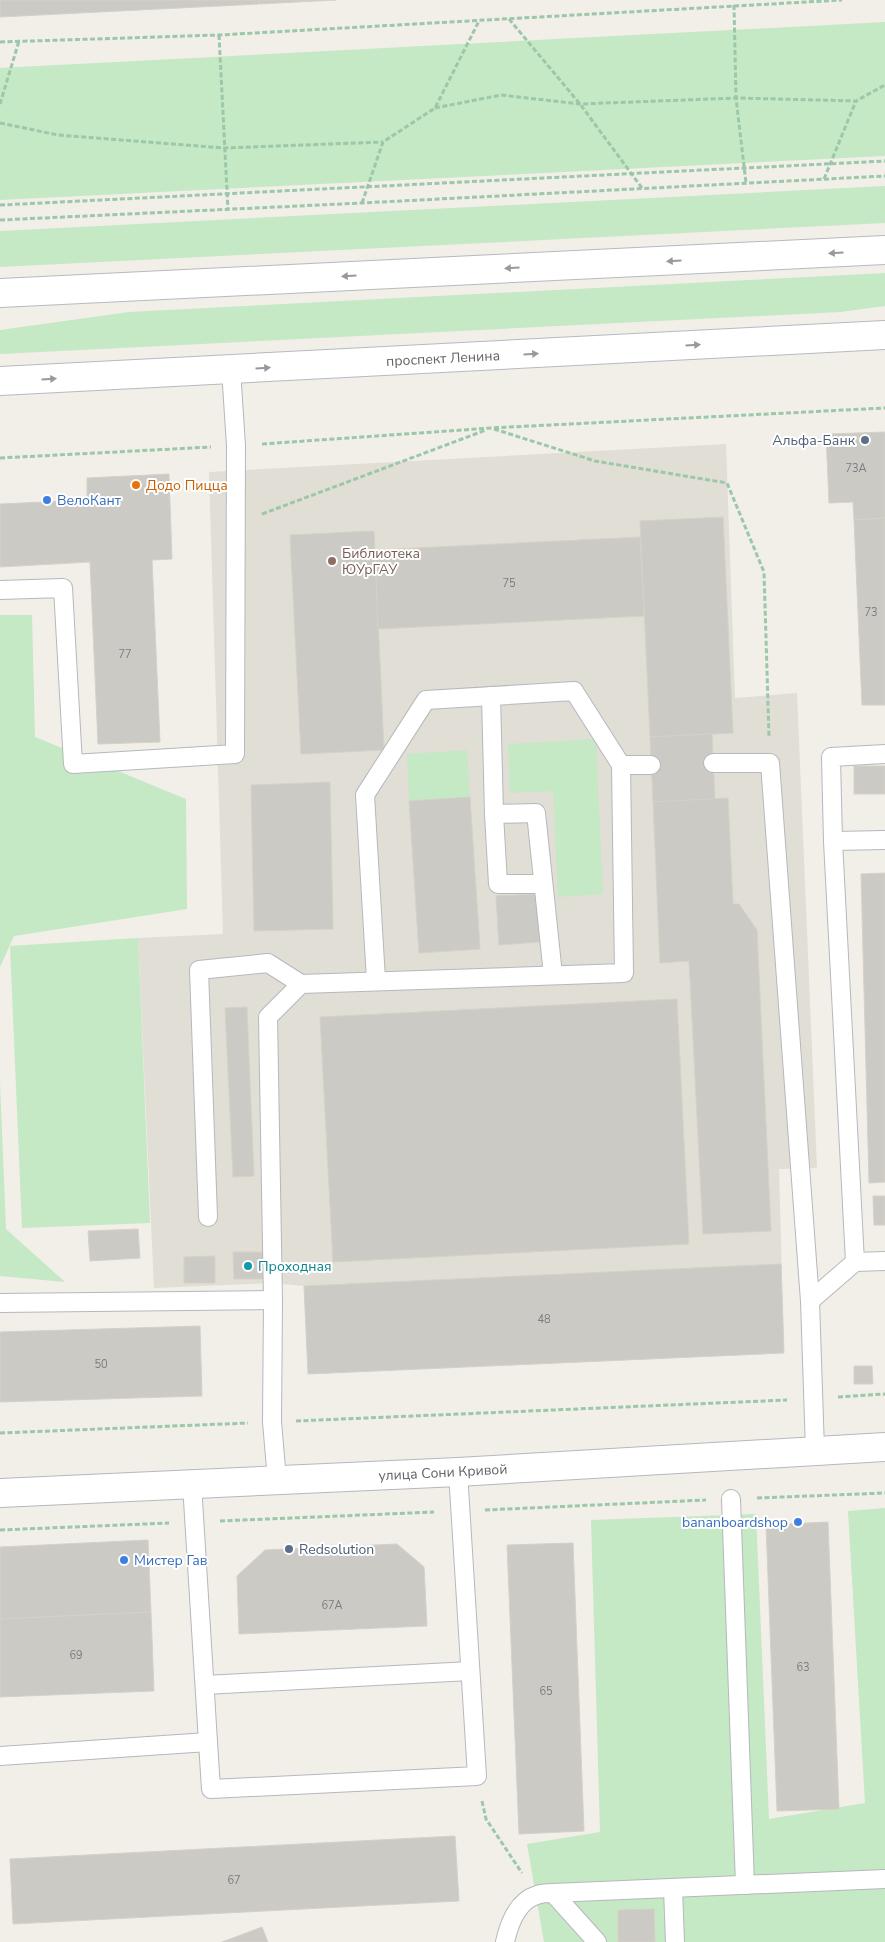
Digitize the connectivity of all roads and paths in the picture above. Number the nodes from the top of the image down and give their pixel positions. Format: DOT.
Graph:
graph roads {
  1 [pos="842,0"];
  2 [pos="734,5"];
  3 [pos="509,19"];
  4 [pos="480,20"];
  5 [pos="219,35"];
  6 [pos="20,41"];
  7 [pos="0,42"];
  8 [pos="885,85"];
  9 [pos="736,98"];
  10 [pos="856,101"];
  11 [pos="0,104"];
  12 [pos="580,104"];
  13 [pos="435,108"];
  14 [pos="0,123"];
  15 [pos="383,142"];
  16 [pos="224,148"];
  17 [pos="885,161"];
  18 [pos="830,164"];
  19 [pos="744,168"];
  20 [pos="632,174"];
  21 [pos="885,176"];
  22 [pos="824,179"];
  23 [pos="746,183"];
  24 [pos="368,187"];
  25 [pos="642,188"];
  26 [pos="227,194"];
  27 [pos="362,204"];
  28 [pos="0,205"];
  29 [pos="228,210"];
  30 [pos="0,220"];
  31 [pos="885,250"];
  32 [pos="0,293"];
  33 [pos="885,335"];
  34 [pos="231,370"];
  35 [pos="0,381"];
  36 [pos="885,408"];
  37 [pos="491,428"];
  38 [pos="236,446"];
  39 [pos="0,458"];
  40 [pos="235,523"];
  41 [pos="0,590"];
  42 [pos="491,696"];
  43 [pos="885,754"];
  44 [pos="713,762"];
  45 [pos="770,762"];
  46 [pos="621,765"];
  47 [pos="651,765"];
  48 [pos="494,814"];
  49 [pos="885,840"];
  50 [pos="833,841"];
  51 [pos="543,884"];
  52 [pos="553,975"];
  53 [pos="376,980"];
  54 [pos="301,984"];
  55 [pos="208,1217"];
  56 [pos="885,1261"];
  57 [pos="855,1262"];
  58 [pos="273,1300"];
  59 [pos="810,1301"];
  60 [pos="0,1303"];
  61 [pos="885,1394"];
  62 [pos="813,1399"];
  63 [pos="272,1422"];
  64 [pos="0,1433"];
  65 [pos="885,1446"];
  66 [pos="815,1450"];
  67 [pos="458,1472"];
  68 [pos="277,1480"];
  69 [pos="192,1484"];
  70 [pos="0,1493"];
  71 [pos="732,1499"];
  72 [pos="470,1671"];
  73 [pos="204,1685"];
  74 [pos="208,1742"];
  75 [pos="0,1756"];
  76 [pos="476,1776"];
  77 [pos="885,1879"];
  78 [pos="745,1885"];
  79 [pos="673,1888"];
  80 [pos="544,1894"];
  81 [pos="505,1942"];
  82 [pos="596,1942"];
  83 [pos="675,1942"];
  1 -- 2 [label="path"];
  2 -- 3 [label="path"];
  2 -- 9 [label="path"];
  3 -- 4 [label="path"];
  3 -- 12 [label="path"];
  4 -- 5 [label="path"];
  4 -- 13 [label="path"];
  5 -- 6 [label="path"];
  5 -- 16 [label="path"];
  6 -- 7 [label="path"];
  6 -- 11 [label="path"];
  8 -- 10 [label="path"];
  9 -- 10 [label="path"];
  9 -- 12 [label="path"];
  9 -- 19 [label="path"];
  10 -- 18 [label="path"];
  12 -- 13 [label="path"];
  12 -- 20 [label="path"];
  13 -- 15 [label="path"];
  14 -- 16 [label="path"];
  15 -- 16 [label="path"];
  15 -- 24 [label="path"];
  16 -- 26 [label="path"];
  17 -- 18 [label="path"];
  18 -- 19 [label="path"];
  18 -- 22 [label="path"];
  19 -- 20 [label="path"];
  19 -- 23 [label="path"];
  20 -- 24 [label="path"];
  20 -- 25 [label="path"];
  21 -- 22 [label="path"];
  22 -- 23 [label="path"];
  23 -- 25 [label="path"];
  24 -- 26 [label="path"];
  24 -- 27 [label="path"];
  25 -- 27 [label="path"];
  26 -- 28 [label="path"];
  26 -- 29 [label="path"];
  27 -- 29 [label="path"];
  29 -- 30 [label="path"];
  31 -- 32 [label="main road, one-way"];
  34 -- 33 [label="main road, проспект Ленина, one-way"];
  35 -- 34 [label="main road, проспект Ленина, one-way"];
  34 -- 38 [label="lane"];
  36 -- 37 [label="path"];
  37 -- 38 [label="path"];
  37 -- 40 [label="path"];
  37 -- 45 [label="path"];
  38 -- 39 [label="path"];
  38 -- 40 [label="lane"];
  40 -- 41 [label="lane"];
  42 -- 46 [label="lane"];
  42 -- 48 [label="lane"];
  42 -- 53 [label="lane"];
  43 -- 50 [label="lane"];
  44 -- 45 [label="lane"];
  45 -- 59 [label="lane"];
  46 -- 47 [label="lane"];
  46 -- 52 [label="lane"];
  48 -- 51 [label="lane"];
  48 -- 51 [label="lane"];
  49 -- 50 [label="lane"];
  50 -- 57 [label="lane"];
  51 -- 52 [label="lane"];
  52 -- 53 [label="lane"];
  53 -- 54 [label="lane"];
  54 -- 55 [label="lane"];
  54 -- 58 [label="lane"];
  56 -- 57 [label="lane"];
  57 -- 59 [label="lane"];
  58 -- 60 [label="lane"];
  58 -- 63 [label="lane"];
  59 -- 62 [label="lane"];
  61 -- 62 [label="path"];
  62 -- 63 [label="path"];
  62 -- 66 [label="lane"];
  63 -- 64 [label="path"];
  63 -- 68 [label="lane"];
  65 -- 66 [label="main road, улица Сони Кривой"];
  66 -- 67 [label="main road, улица Сони Кривой"];
  67 -- 68 [label="main road, улица Сони Кривой"];
  67 -- 72 [label="lane"];
  68 -- 69 [label="main road, улица Сони Кривой"];
  69 -- 70 [label="main road, улица Сони Кривой"];
  69 -- 73 [label="lane"];
  71 -- 78 [label="lane"];
  72 -- 73 [label="lane"];
  72 -- 76 [label="lane"];
  73 -- 74 [label="lane"];
  74 -- 75 [label="lane"];
  74 -- 76 [label="lane"];
  76 -- 80 [label="path"];
  77 -- 78 [label="lane"];
  78 -- 79 [label="lane"];
  79 -- 80 [label="lane"];
  79 -- 83 [label="lane"];
  80 -- 81 [label="lane"];
  80 -- 82 [label="lane"];
}
